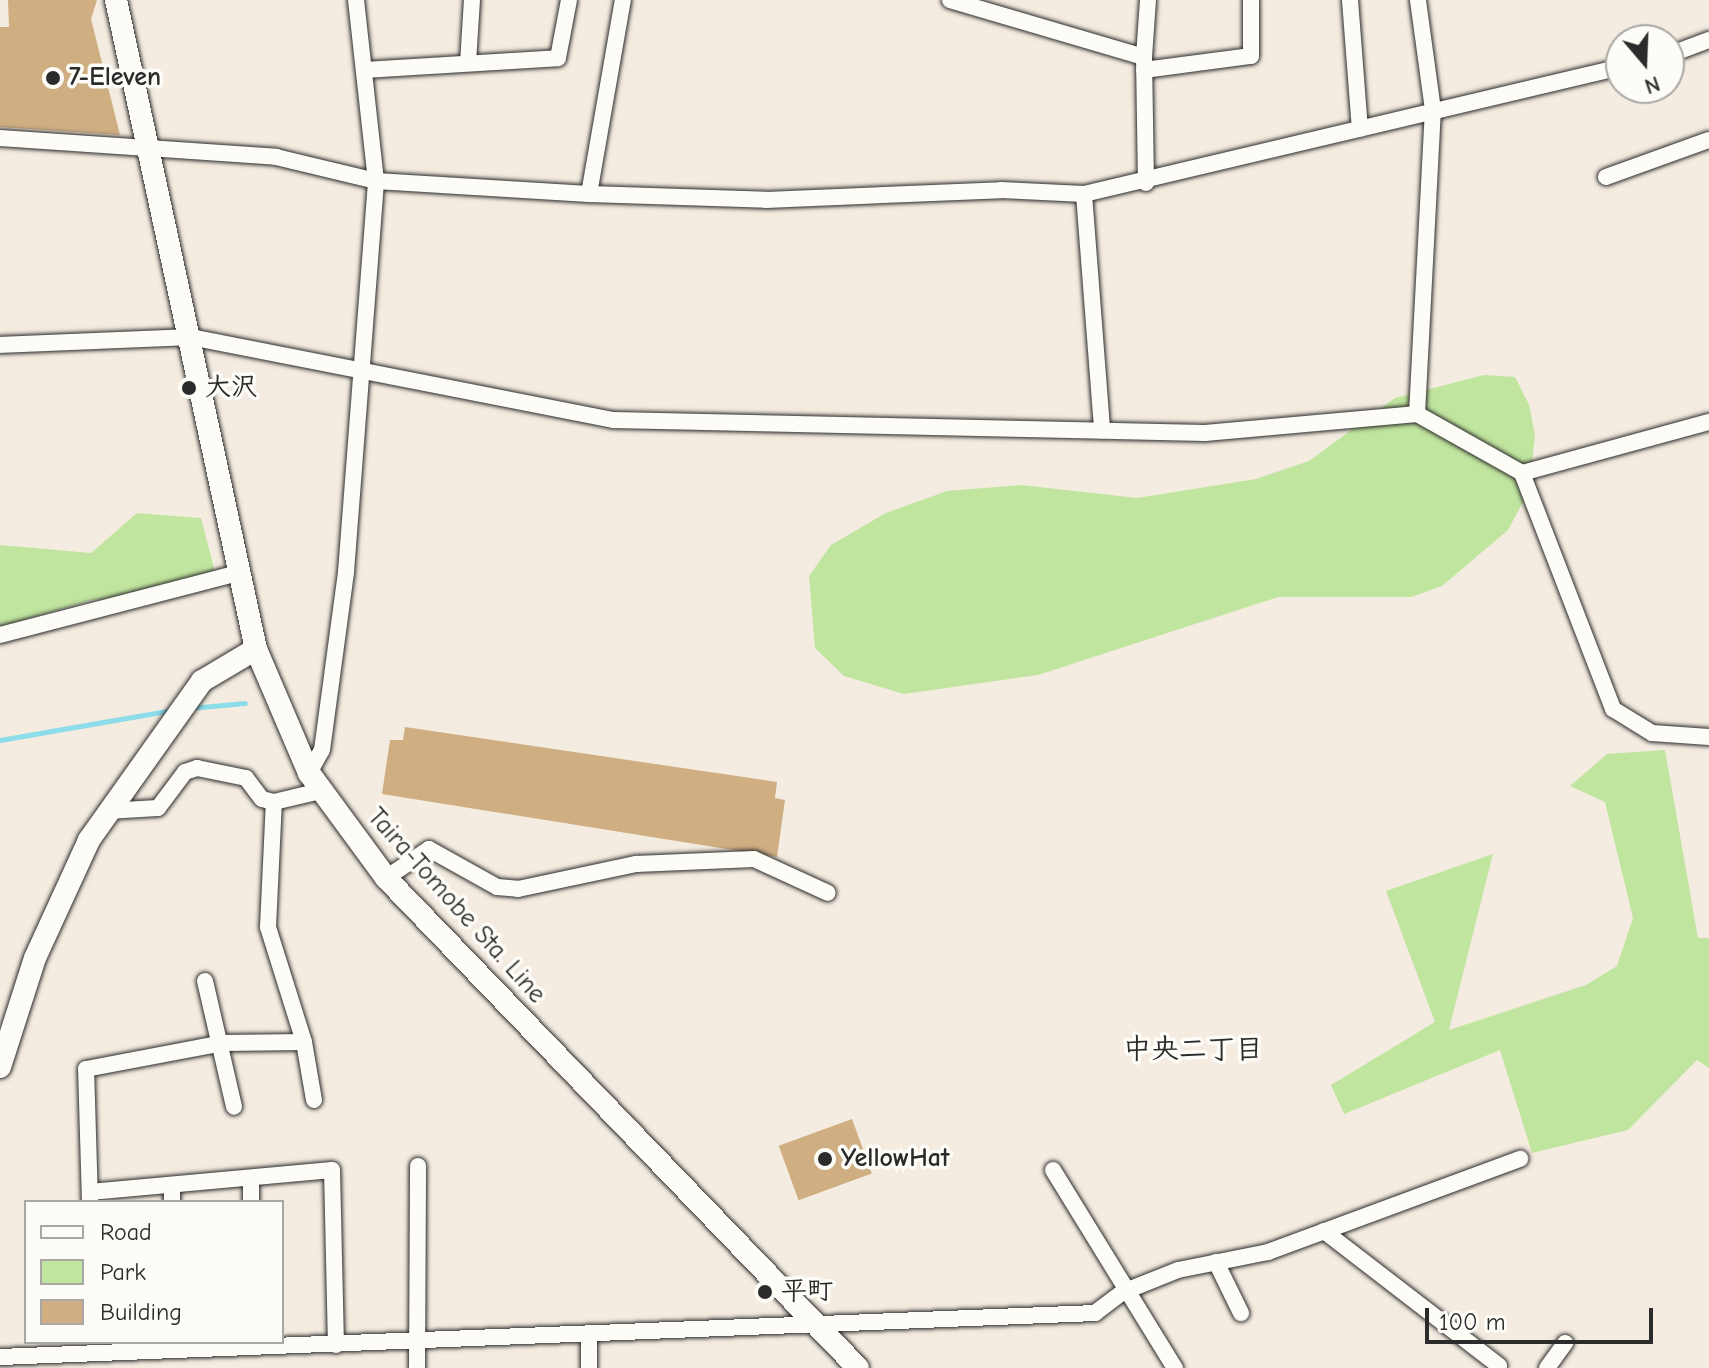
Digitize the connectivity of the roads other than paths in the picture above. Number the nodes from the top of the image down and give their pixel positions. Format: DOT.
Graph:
graph roads {
  1 [pos="116,0"];
  2 [pos="356,0"];
  3 [pos="472,0"];
  4 [pos="569,0"];
  5 [pos="623,0"];
  6 [pos="950,0"];
  7 [pos="1148,0"];
  8 [pos="1251,0"];
  9 [pos="1350,0"];
  10 [pos="1418,0"];
  11 [pos="1709,40"];
  12 [pos="1685,49"];
  13 [pos="468,63"];
  14 [pos="1144,64"];
  15 [pos="364,70"];
  16 [pos="1605,71"];
  17 [pos="1433,110"];
  18 [pos="1360,129"];
  19 [pos="0,138"];
  20 [pos="1709,140"];
  21 [pos="147,150"];
  22 [pos="1606,177"];
  23 [pos="376,181"];
  24 [pos="1146,183"];
  25 [pos="589,194"];
  26 [pos="1084,194"];
  27 [pos="190,337"];
  28 [pos="0,345"];
  29 [pos="359,374"];
  30 [pos="1417,414"];
  31 [pos="1709,422"];
  32 [pos="1102,430"];
  33 [pos="1522,473"];
  34 [pos="238,573"];
  35 [pos="0,635"];
  36 [pos="256,649"];
  37 [pos="1709,737"];
  38 [pos="315,782"];
  39 [pos="274,802"];
  40 [pos="107,811"];
  41 [pos="386,878"];
  42 [pos="828,893"];
  43 [pos="205,981"];
  44 [pos="304,1042"];
  45 [pos="223,1043"];
  46 [pos="0,1067"];
  47 [pos="314,1100"];
  48 [pos="234,1107"];
  49 [pos="1520,1159"];
  50 [pos="418,1166"];
  51 [pos="1053,1170"];
  52 [pos="251,1178"];
  53 [pos="172,1185"];
  54 [pos="90,1197"];
  55 [pos="172,1200"];
  56 [pos="251,1200"];
  57 [pos="1324,1231"];
  58 [pos="1216,1262"];
  59 [pos="1123,1292"];
  60 [pos="1241,1313"];
  61 [pos="810,1319"];
  62 [pos="589,1336"];
  63 [pos="417,1342"];
  64 [pos="1565,1343"];
  65 [pos="254,1345"];
  66 [pos="336,1345"];
  67 [pos="172,1346"];
  68 [pos="89,1348"];
  69 [pos="213,1349"];
  70 [pos="0,1357"];
  71 [pos="125,1360"];
  72 [pos="1499,1366"];
  73 [pos="213,1368"];
  74 [pos="417,1368"];
  75 [pos="589,1368"];
  76 [pos="858,1368"];
  77 [pos="1175,1368"];
  78 [pos="1547,1368"];
  1 -- 21 [label="main road, Taira-Tomobe Sta. Line"];
  2 -- 15 [label="street"];
  3 -- 13 [label="street"];
  4 -- 13 [label="street"];
  5 -- 25 [label="street"];
  6 -- 14 [label="street"];
  7 -- 14 [label="street"];
  8 -- 14 [label="street"];
  9 -- 18 [label="street"];
  10 -- 17 [label="street"];
  11 -- 12 [label="street"];
  13 -- 15 [label="street"];
  14 -- 24 [label="street"];
  15 -- 23 [label="street"];
  16 -- 17 [label="street"];
  17 -- 18 [label="street"];
  17 -- 30 [label="street"];
  18 -- 24 [label="street"];
  19 -- 21 [label="street"];
  20 -- 22 [label="street"];
  21 -- 23 [label="street"];
  21 -- 27 [label="main road, Taira-Tomobe Sta. Line"];
  23 -- 25 [label="street"];
  23 -- 29 [label="street"];
  24 -- 26 [label="street"];
  25 -- 26 [label="street"];
  26 -- 32 [label="street"];
  27 -- 28 [label="street"];
  27 -- 29 [label="street"];
  27 -- 34 [label="main road, Taira-Tomobe Sta. Line"];
  29 -- 32 [label="street"];
  29 -- 38 [label="street"];
  30 -- 32 [label="street"];
  30 -- 33 [label="street"];
  31 -- 33 [label="street"];
  33 -- 37 [label="street"];
  34 -- 35 [label="street"];
  34 -- 36 [label="main road, Taira-Tomobe Sta. Line"];
  36 -- 38 [label="main road, Taira-Tomobe Sta. Line"];
  36 -- 40 [label="main road"];
  38 -- 39 [label="street"];
  38 -- 41 [label="main road, Taira-Tomobe Sta. Line"];
  39 -- 40 [label="street"];
  39 -- 44 [label="street"];
  40 -- 46 [label="main road"];
  41 -- 42 [label="street"];
  41 -- 61 [label="main road, Taira-Tomobe Sta. Line"];
  43 -- 45 [label="street"];
  44 -- 45 [label="street"];
  44 -- 47 [label="street"];
  45 -- 48 [label="street"];
  45 -- 54 [label="street"];
  49 -- 57 [label="street"];
  50 -- 63 [label="street"];
  51 -- 59 [label="street"];
  52 -- 53 [label="street"];
  52 -- 56 [label="street"];
  52 -- 66 [label="street"];
  53 -- 54 [label="street"];
  53 -- 55 [label="street"];
  57 -- 58 [label="street"];
  57 -- 72 [label="street"];
  58 -- 59 [label="street"];
  58 -- 60 [label="street"];
  59 -- 61 [label="street"];
  59 -- 77 [label="street"];
  61 -- 62 [label="street"];
  61 -- 76 [label="main road, Taira-Tomobe Sta. Line"];
  62 -- 63 [label="street"];
  62 -- 75 [label="street"];
  63 -- 66 [label="street"];
  63 -- 74 [label="street"];
  64 -- 78 [label="street"];
  65 -- 66 [label="street"];
  65 -- 69 [label="street"];
  67 -- 69 [label="street"];
  67 -- 71 [label="street"];
  68 -- 70 [label="street"];
  68 -- 71 [label="street"];
  69 -- 73 [label="street"];
}
